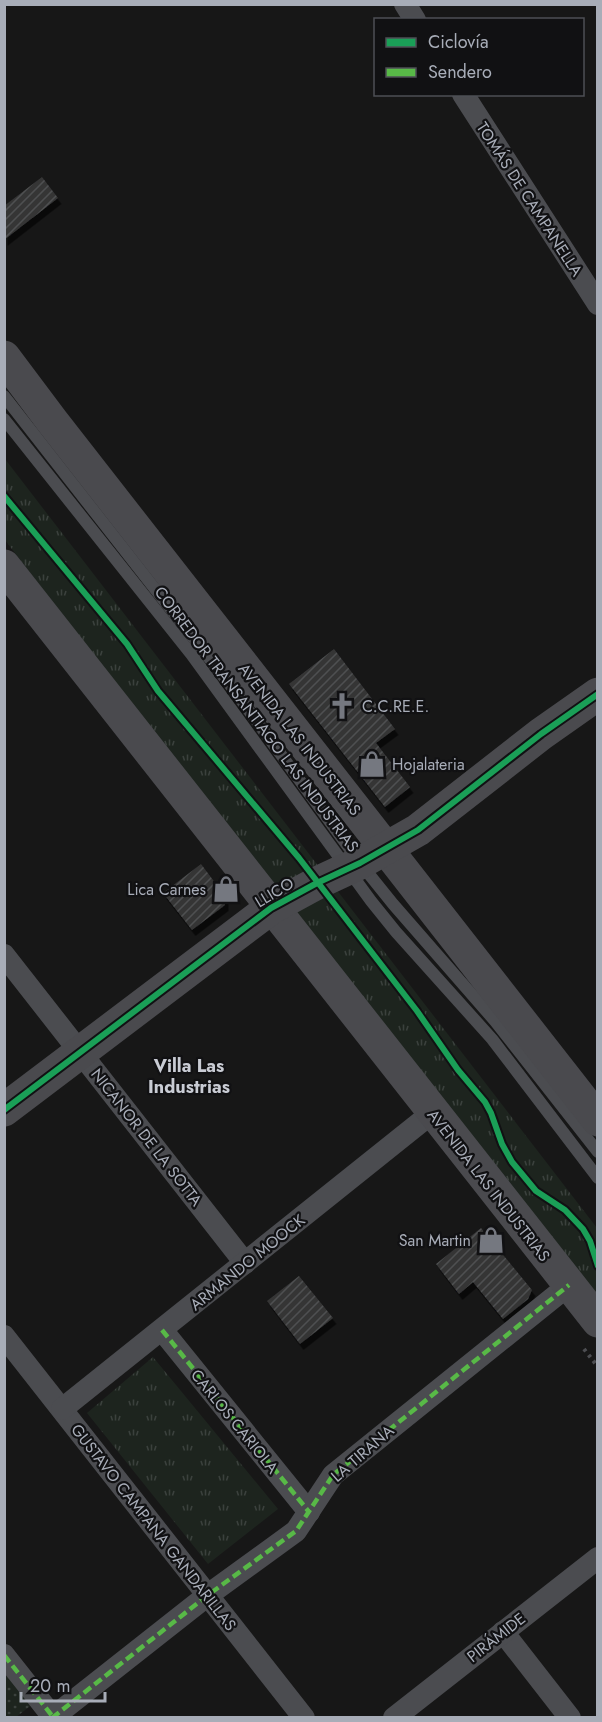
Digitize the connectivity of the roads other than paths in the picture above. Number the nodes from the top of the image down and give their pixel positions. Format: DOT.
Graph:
graph roads {
  1 [pos="405,4"];
  2 [pos="414,18"];
  3 [pos="464,96"];
  4 [pos="597,304"];
  5 [pos="4,357"];
  6 [pos="4,396"];
  7 [pos="4,419"];
  8 [pos="4,566"];
  9 [pos="597,694"];
  10 [pos="364,861"];
  11 [pos="271,908"];
  12 [pos="4,955"];
  13 [pos="80,1051"];
  14 [pos="4,1110"];
  15 [pos="432,1113"];
  16 [pos="597,1120"];
  17 [pos="597,1152"];
  18 [pos="597,1178"];
  19 [pos="245,1263"];
  20 [pos="569,1285"];
  21 [pos="597,1322"];
  22 [pos="162,1330"];
  23 [pos="4,1336"];
  24 [pos="62,1409"];
  25 [pos="309,1512"];
  26 [pos="597,1558"];
  27 [pos="208,1595"];
  28 [pos="503,1632"];
  29 [pos="4,1655"];
  30 [pos="52,1717"];
  31 [pos="304,1718"];
  32 [pos="394,1718"];
  33 [pos="570,1718"];
  1 -- 2 [label="street"];
  3 -- 4 [label="street, TOMÁS DE CAMPANELLA"];
  5 -- 10 [label="main road, AVENIDA LAS INDUSTRIAS"];
  6 -- 10 [label="lane, CORREDOR TRANSANTIAGO LAS INDUSTRIAS"];
  7 -- 10 [label="lane, CORREDOR TRANSANTIAGO LAS INDUSTRIAS"];
  8 -- 11 [label="main road, AVENIDA LAS INDUSTRIAS"];
  9 -- 10 [label="main road, LLICO"];
  10 -- 11 [label="main road, LLICO"];
  10 -- 16 [label="main road, AVENIDA LAS INDUSTRIAS"];
  10 -- 17 [label="lane, CORREDOR TRANSANTIAGO LAS INDUSTRIAS"];
  10 -- 18 [label="lane, CORREDOR TRANSANTIAGO LAS INDUSTRIAS"];
  11 -- 13 [label="main road, LLICO"];
  11 -- 15 [label="main road, AVENIDA LAS INDUSTRIAS"];
  12 -- 13 [label="street, NICANOR DE LA SOTTA"];
  13 -- 14 [label="main road, LLICO"];
  13 -- 19 [label="street, NICANOR DE LA SOTTA"];
  15 -- 19 [label="street, ARMANDO MOOCK"];
  15 -- 20 [label="main road, AVENIDA LAS INDUSTRIAS"];
  19 -- 22 [label="street, ARMANDO MOOCK"];
  20 -- 21 [label="main road, AVENIDA LAS INDUSTRIAS"];
  20 -- 25 [label="street, LA TIRANA"];
  22 -- 24 [label="street, ARMANDO MOOCK"];
  22 -- 25 [label="street, CARLOS CARIOLA"];
  23 -- 24 [label="street, GUSTAVO CAMPANA GANDARILLAS"];
  24 -- 27 [label="street, GUSTAVO CAMPANA GANDARILLAS"];
  25 -- 27 [label="street, LA TIRANA"];
  26 -- 28 [label="street, PIRÁMIDE"];
  27 -- 30 [label="street, LA TIRANA"];
  27 -- 31 [label="street, GUSTAVO CAMPANA GANDARILLAS"];
  28 -- 32 [label="street, PIRÁMIDE"];
  28 -- 33 [label="street"];
  29 -- 30 [label="street"];
}
